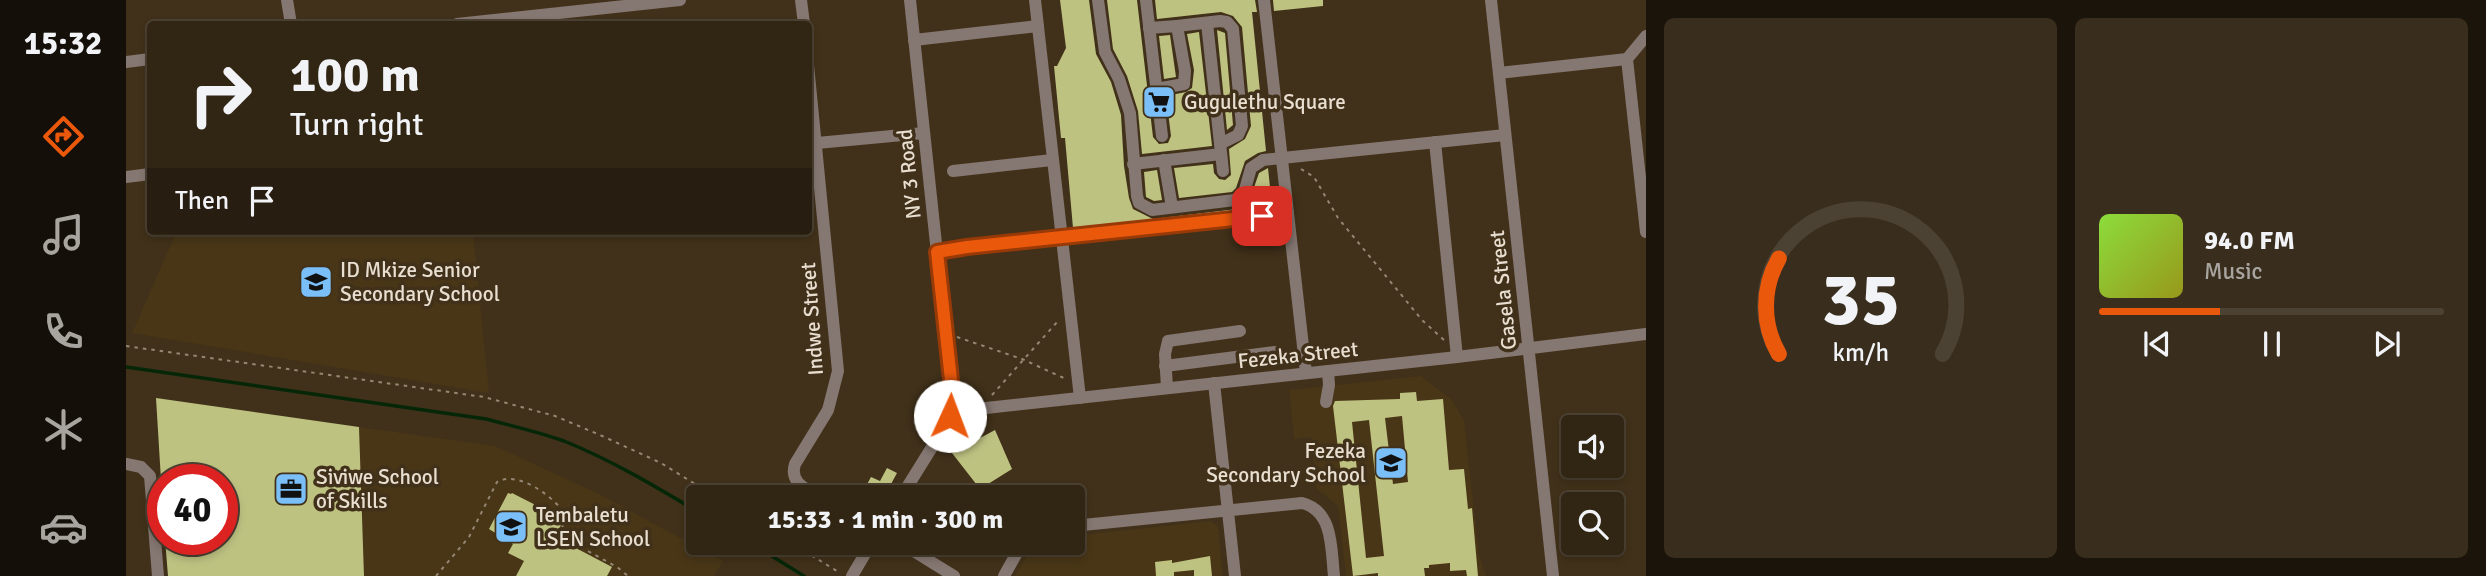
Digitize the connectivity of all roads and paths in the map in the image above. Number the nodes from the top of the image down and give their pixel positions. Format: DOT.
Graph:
graph roads {
  1 [pos="287,0"];
  2 [pos="680,0"];
  3 [pos="801,0"];
  4 [pos="909,0"];
  5 [pos="1098,0"];
  6 [pos="1146,0"];
  7 [pos="1264,0"];
  8 [pos="1491,0"];
  9 [pos="1037,2"];
  10 [pos="598,4"];
  11 [pos="290,21"];
  12 [pos="478,21"];
  13 [pos="804,21"];
  14 [pos="1207,23"];
  15 [pos="1038,26"];
  16 [pos="1177,26"];
  17 [pos="1149,28"];
  18 [pos="1646,36"];
  19 [pos="914,40"];
  20 [pos="147,59"];
  21 [pos="1628,59"];
  22 [pos="126,62"];
  23 [pos="1499,73"];
  24 [pos="1156,89"];
  25 [pos="812,100"];
  26 [pos="924,133"];
  27 [pos="1505,135"];
  28 [pos="1162,136"];
  29 [pos="1435,142"];
  30 [pos="817,143"];
  31 [pos="1220,149"];
  32 [pos="1282,158"];
  33 [pos="1052,160"];
  34 [pos="1164,160"];
  35 [pos="813,162"];
  36 [pos="1133,164"];
  37 [pos="1297,166"];
  38 [pos="953,171"];
  39 [pos="1223,171"];
  40 [pos="147,174"];
  41 [pos="126,177"];
  42 [pos="815,193"];
  43 [pos="1172,207"];
  44 [pos="1288,213"];
  45 [pos="1646,232"];
  46 [pos="1060,239"];
  47 [pos="937,252"];
  48 [pos="1069,309"];
  49 [pos="1240,331"];
  50 [pos="1646,334"];
  51 [pos="956,336"];
  52 [pos="1448,343"];
  53 [pos="126,346"];
  54 [pos="1529,348"];
  55 [pos="1275,352"];
  56 [pos="1457,358"];
  57 [pos="1022,359"];
  58 [pos="1165,366"];
  59 [pos="1328,371"];
  60 [pos="1306,373"];
  61 [pos="1072,383"];
  62 [pos="1214,383"];
  63 [pos="1167,388"];
  64 [pos="1080,398"];
  65 [pos="987,401"];
  66 [pos="1326,402"];
  67 [pos="953,409"];
  68 [pos="126,464"];
  69 [pos="697,485"];
  70 [pos="800,485"];
  71 [pos="909,485"];
  72 [pos="1228,509"];
  73 [pos="1085,525"];
  74 [pos="810,555"];
  75 [pos="864,555"];
  76 [pos="920,555"];
  77 [pos="1016,555"];
  78 [pos="158,576"];
  79 [pos="436,576"];
  80 [pos="628,576"];
  81 [pos="843,576"];
  82 [pos="852,576"];
  83 [pos="954,576"];
  84 [pos="1004,576"];
  85 [pos="1235,576"];
  86 [pos="1334,576"];
  87 [pos="1553,576"];
  1 -- 11 [label="street"];
  2 -- 10 [label="street"];
  3 -- 13 [label="street"];
  4 -- 19 [label="street, NY 3 Road"];
  5 -- 36 [label="street"];
  6 -- 17 [label="street"];
  7 -- 32 [label="street"];
  8 -- 23 [label="street, Gasela Street"];
  9 -- 15 [label="street"];
  10 -- 12 [label="street"];
  14 -- 16 [label="street"];
  14 -- 31 [label="street"];
  14 -- 31 [label="street"];
  15 -- 19 [label="street"];
  15 -- 33 [label="street"];
  16 -- 17 [label="street"];
  16 -- 24 [label="street"];
  17 -- 24 [label="street"];
  18 -- 21 [label="street"];
  19 -- 26 [label="street, NY 3 Road"];
  20 -- 22 [label="street"];
  21 -- 23 [label="street"];
  21 -- 45 [label="street"];
  23 -- 27 [label="street, Gasela Street"];
  24 -- 28 [label="street"];
  25 -- 30 [label="street, Indwe Street"];
  26 -- 30 [label="street"];
  26 -- 47 [label="street, NY 3 Road"];
  27 -- 29 [label="street"];
  27 -- 54 [label="street, Gasela Street"];
  29 -- 32 [label="street"];
  29 -- 56 [label="street"];
  30 -- 35 [label="street, Indwe Street"];
  31 -- 34 [label="street"];
  31 -- 39 [label="street"];
  32 -- 43 [label="street"];
  32 -- 44 [label="street"];
  33 -- 38 [label="street"];
  33 -- 46 [label="street"];
  34 -- 36 [label="street"];
  34 -- 43 [label="street"];
  35 -- 42 [label="street, Indwe Street"];
  36 -- 43 [label="street"];
  37 -- 52 [label="path"];
  40 -- 41 [label="street"];
  42 -- 70 [label="street, Indwe Street"];
  44 -- 46 [label="street"];
  44 -- 60 [label="street"];
  46 -- 47 [label="street"];
  46 -- 48 [label="street"];
  47 -- 67 [label="street, NY 3 Road"];
  48 -- 57 [label="path"];
  48 -- 64 [label="street"];
  49 -- 58 [label="street"];
  50 -- 54 [label="street, Fezeka Street"];
  51 -- 57 [label="path"];
  53 -- 69 [label="path"];
  54 -- 56 [label="street, Fezeka Street"];
  54 -- 87 [label="street, Gasela Street"];
  55 -- 58 [label="street"];
  56 -- 59 [label="street, Fezeka Street"];
  57 -- 61 [label="path"];
  57 -- 65 [label="path"];
  58 -- 63 [label="street"];
  59 -- 60 [label="street, Fezeka Street"];
  59 -- 66 [label="street"];
  60 -- 62 [label="street, Fezeka Street"];
  62 -- 63 [label="street, Fezeka Street"];
  62 -- 72 [label="street"];
  63 -- 64 [label="street, Fezeka Street"];
  64 -- 67 [label="street, Fezeka Street"];
  67 -- 71 [label="street"];
  68 -- 78 [label="street"];
  72 -- 73 [label="street"];
  72 -- 85 [label="street"];
  72 -- 86 [label="street"];
  74 -- 81 [label="path"];
  75 -- 82 [label="street"];
  76 -- 83 [label="street"];
  77 -- 84 [label="street"];
  79 -- 80 [label="path"];
}
